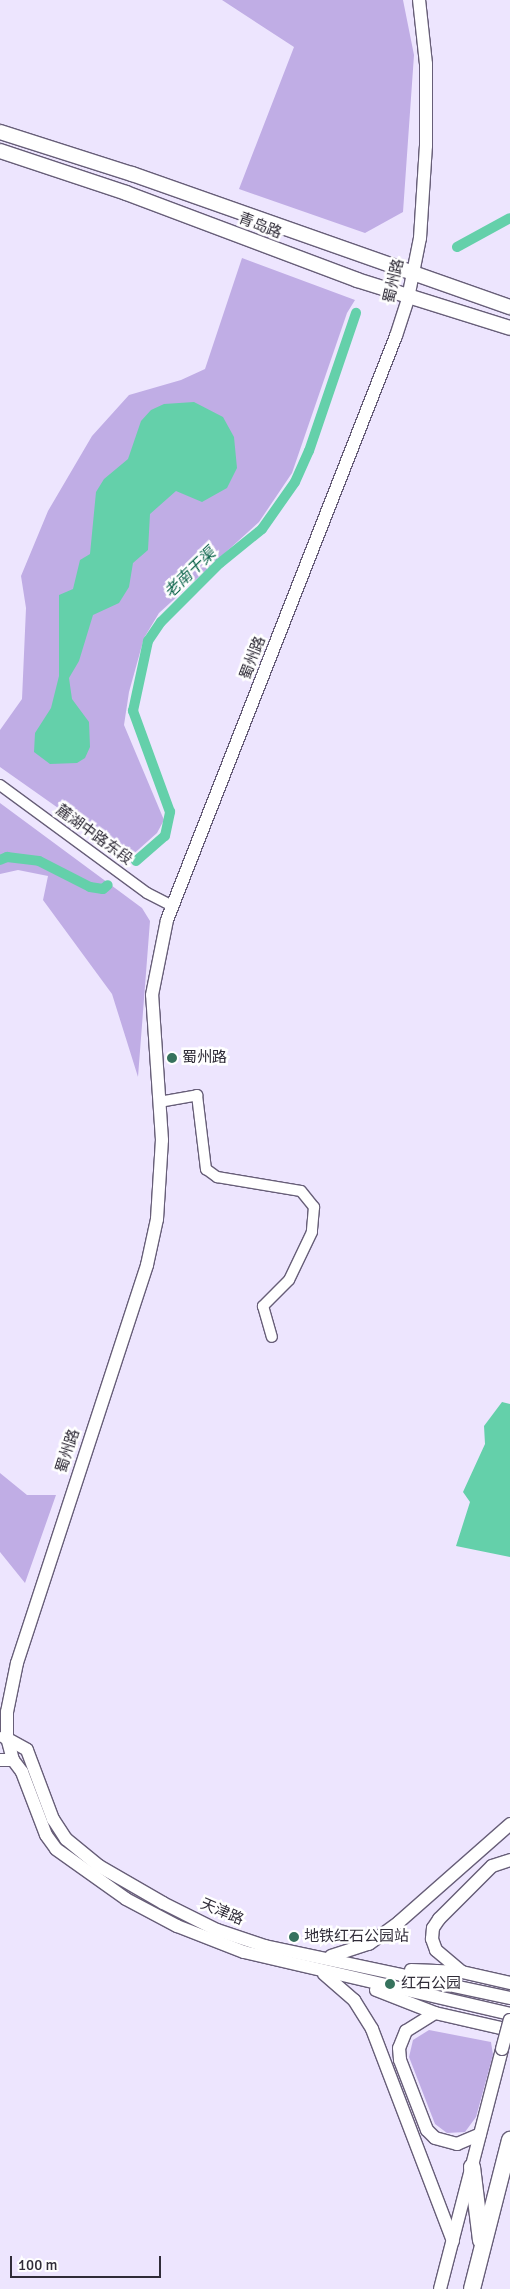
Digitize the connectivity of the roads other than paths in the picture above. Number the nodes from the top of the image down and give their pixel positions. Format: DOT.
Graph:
graph roads {
  1 [pos="419,0"];
  2 [pos="0,132"];
  3 [pos="0,151"];
  4 [pos="412,274"];
  5 [pos="408,298"];
  6 [pos="510,307"];
  7 [pos="510,328"];
  8 [pos="0,785"];
  9 [pos="172,906"];
  10 [pos="159,1102"];
  11 [pos="272,1337"];
  12 [pos="3,1737"];
  13 [pos="0,1760"];
  14 [pos="13,1760"];
  15 [pos="510,1824"];
  16 [pos="510,1860"];
  17 [pos="319,1964"];
  18 [pos="381,1969"];
  19 [pos="462,1972"];
  20 [pos="341,1976"];
  21 [pos="510,1983"];
  22 [pos="510,1998"];
  23 [pos="435,2013"];
  24 [pos="510,2014"];
  25 [pos="510,2020"];
  26 [pos="510,2030"];
  27 [pos="480,2134"];
  28 [pos="510,2140"];
  29 [pos="472,2168"];
  30 [pos="453,2241"];
  31 [pos="482,2249"];
  32 [pos="440,2289"];
  33 [pos="472,2289"];
  1 -- 4 [label="street, 蜀州路"];
  2 -- 4 [label="main road, 青岛路"];
  3 -- 5 [label="main road, 青岛路"];
  4 -- 5 [label="street, 蜀州路"];
  4 -- 6 [label="main road, 青岛路"];
  5 -- 7 [label="main road, 青岛路"];
  5 -- 9 [label="street, 蜀州路"];
  8 -- 9 [label="street, 麓湖中路东段"];
  9 -- 10 [label="street, 蜀州路"];
  10 -- 11 [label="street"];
  10 -- 12 [label="street, 蜀州路"];
  12 -- 14 [label="street, 蜀州路"];
  12 -- 17 [label="street, 天津路"];
  13 -- 14 [label="street"];
  14 -- 17 [label="street, 天津路"];
  15 -- 17 [label="street"];
  16 -- 19 [label="street"];
  17 -- 18 [label="street, 天津路"];
  17 -- 20 [label="street, 天津路"];
  17 -- 30 [label="street"];
  18 -- 19 [label="street"];
  18 -- 22 [label="street, 天津路"];
  19 -- 21 [label="street"];
  20 -- 23 [label="street"];
  20 -- 24 [label="street, 天津路"];
  23 -- 26 [label="street"];
  23 -- 27 [label="street"];
  25 -- 27 [label="street, bridge"];
  27 -- 29 [label="street"];
  28 -- 31 [label="highway"];
  29 -- 30 [label="street"];
  29 -- 31 [label="highway"];
  30 -- 32 [label="street"];
  31 -- 33 [label="highway"];
}
